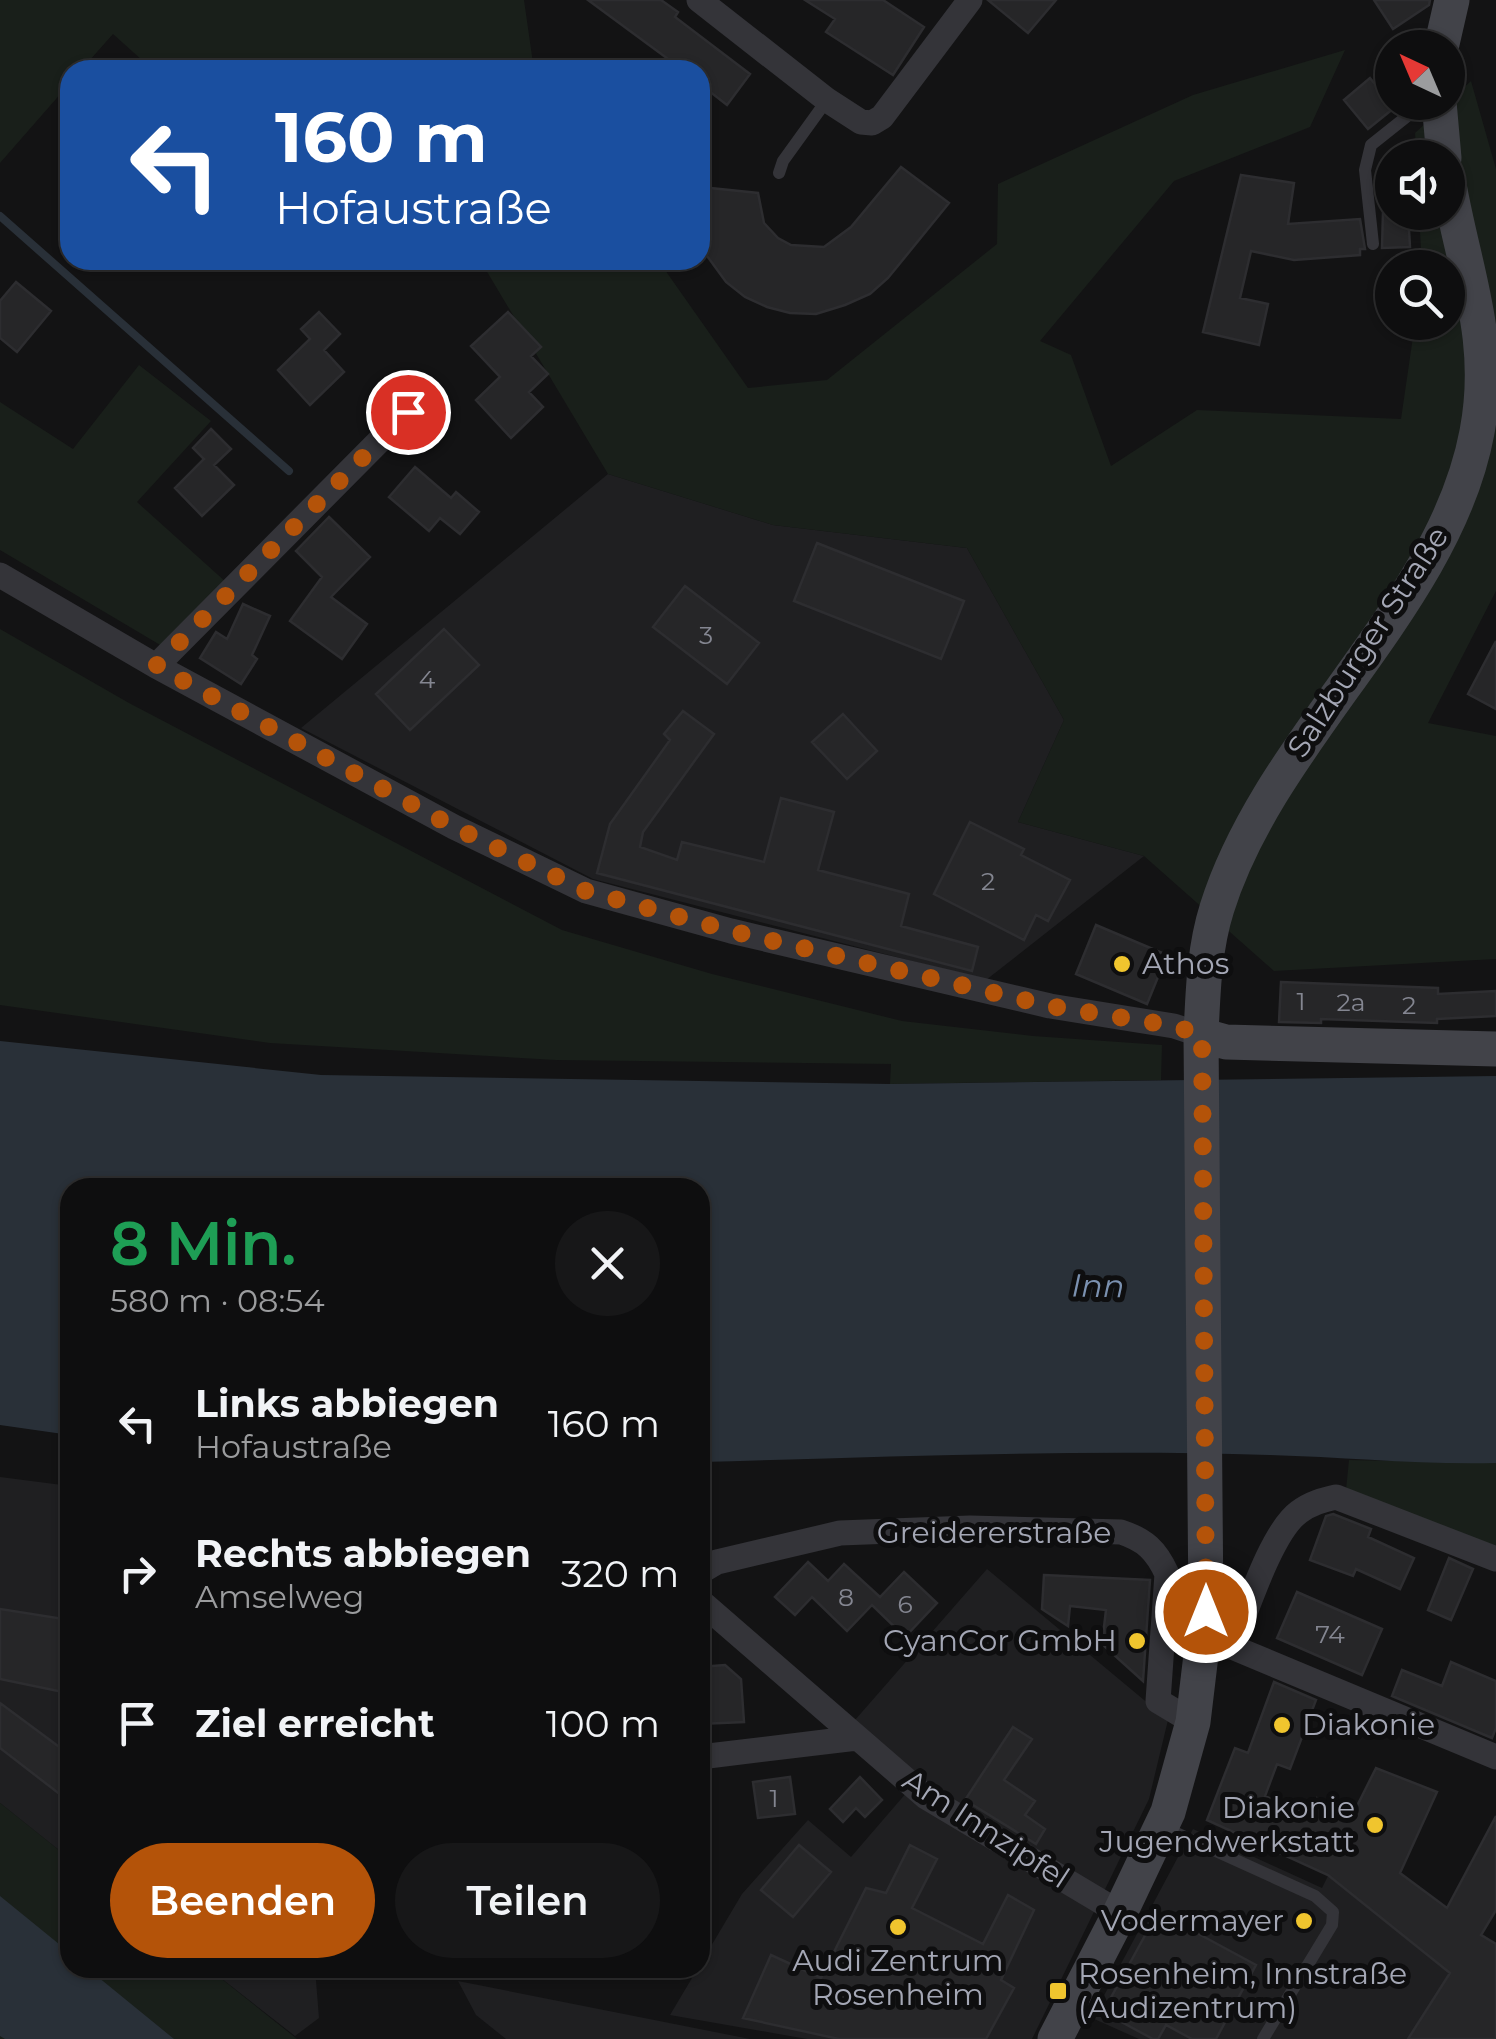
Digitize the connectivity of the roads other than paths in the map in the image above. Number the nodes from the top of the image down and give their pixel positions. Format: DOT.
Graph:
graph roads {
  1 [pos="699,0"];
  2 [pos="970,0"];
  3 [pos="1452,0"];
  4 [pos="1445,30"];
  5 [pos="827,100"];
  6 [pos="1402,120"];
  7 [pos="780,173"];
  8 [pos="1459,230"];
  9 [pos="1373,244"];
  10 [pos="408,412"];
  11 [pos="0,575"];
  12 [pos="156,666"];
  13 [pos="1202,1035"];
  14 [pos="1496,1049"];
  15 [pos="1496,1558"];
  16 [pos="710,1566"];
  17 [pos="710,1611"];
  18 [pos="1218,1646"];
  19 [pos="1192,1722"];
  20 [pos="857,1738"];
  21 [pos="710,1755"];
  22 [pos="1496,1757"];
  23 [pos="1161,1826"];
  24 [pos="1120,1912"];
  25 [pos="1054,2039"];
  26 [pos="1263,2039"];
  1 -- 5 [label="street"];
  2 -- 5 [label="street"];
  3 -- 4 [label="main road"];
  5 -- 7 [label="lane"];
  6 -- 9 [label="lane"];
  8 -- 13 [label="main road, Salzburger Straße"];
  10 -- 12 [label="street"];
  11 -- 12 [label="street"];
  12 -- 13 [label="street"];
  13 -- 14 [label="main road"];
  13 -- 18 [label="main road, Salzburger Straße"];
  15 -- 18 [label="street"];
  16 -- 19 [label="street, Greidererstraße"];
  17 -- 20 [label="street, Am Innzipfel"];
  18 -- 19 [label="main road, Salzburger Straße"];
  18 -- 22 [label="street"];
  19 -- 23 [label="main road, Salzburger Straße"];
  20 -- 21 [label="street"];
  20 -- 24 [label="street, Am Innzipfel"];
  23 -- 24 [label="main road, Salzburger Straße"];
  23 -- 26 [label="lane"];
  24 -- 25 [label="main road, Salzburger Straße"];
}
